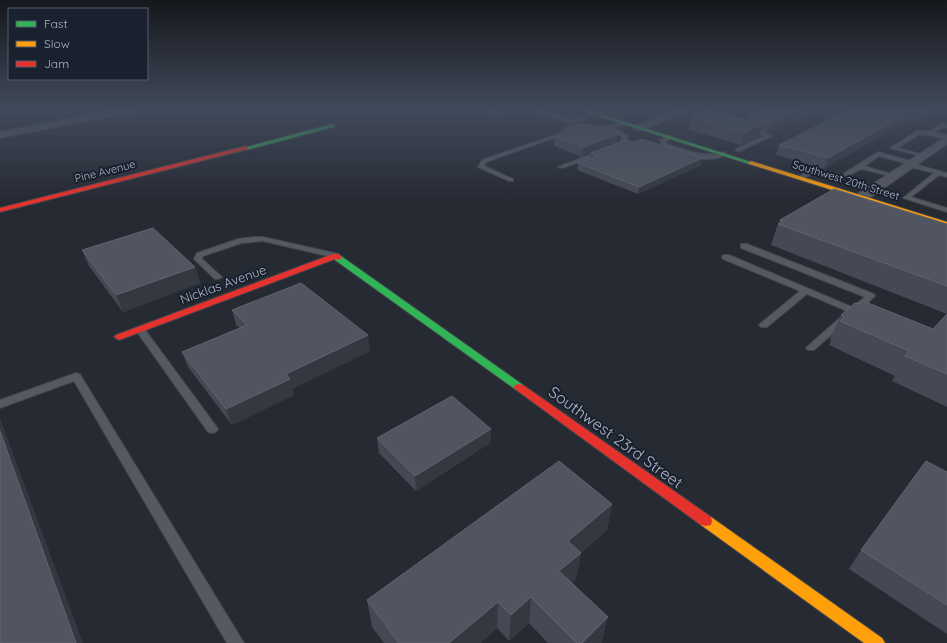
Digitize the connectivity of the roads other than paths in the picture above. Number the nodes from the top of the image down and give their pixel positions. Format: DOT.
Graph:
graph roads {
  1 [pos="281,139"];
  2 [pos="548,139"];
  3 [pos="624,139"];
  4 [pos="673,139"];
  5 [pos="762,139"];
  6 [pos="908,139"];
  7 [pos="946,139"];
  8 [pos="738,150"];
  9 [pos="915,161"];
  10 [pos="561,167"];
  11 [pos="860,167"];
  12 [pos="938,173"];
  13 [pos="947,175"];
  14 [pos="892,176"];
  15 [pos="799,178"];
  16 [pos="511,180"];
  17 [pos="838,190"];
  18 [pos="826,197"];
  19 [pos="862,197"];
  20 [pos="0,210"];
  21 [pos="947,210"];
  22 [pos="947,224"];
  23 [pos="744,246"];
  24 [pos="336,256"];
  25 [pos="726,257"];
  26 [pos="218,278"];
  27 [pos="806,291"];
  28 [pos="854,311"];
  29 [pos="764,325"];
  30 [pos="140,329"];
  31 [pos="119,337"];
  32 [pos="811,348"];
  33 [pos="0,404"];
  34 [pos="212,429"];
  35 [pos="236,643"];
  36 [pos="877,643"];
  1 -- 20 [label="street, Pine Avenue"];
  2 -- 16 [label="lane"];
  3 -- 10 [label="lane"];
  4 -- 15 [label="street, Southwest 20th Street"];
  5 -- 8 [label="lane"];
  6 -- 9 [label="lane"];
  7 -- 9 [label="street"];
  9 -- 11 [label="lane"];
  9 -- 12 [label="lane"];
  9 -- 14 [label="street"];
  11 -- 14 [label="lane"];
  11 -- 15 [label="lane"];
  12 -- 13 [label="lane"];
  12 -- 21 [label="lane"];
  14 -- 19 [label="street"];
  15 -- 17 [label="street, Southwest 20th Street"];
  17 -- 18 [label="lane"];
  17 -- 19 [label="street, Southwest 20th Street"];
  19 -- 22 [label="street, Southwest 20th Street"];
  23 -- 28 [label="lane"];
  24 -- 26 [label="lane"];
  24 -- 30 [label="street, Nicklas Avenue"];
  24 -- 36 [label="street, Southwest 23rd Street"];
  25 -- 27 [label="lane"];
  27 -- 28 [label="lane"];
  27 -- 29 [label="lane"];
  28 -- 32 [label="lane"];
  30 -- 31 [label="street, Nicklas Avenue"];
  30 -- 34 [label="lane"];
  33 -- 35 [label="lane"];
}
